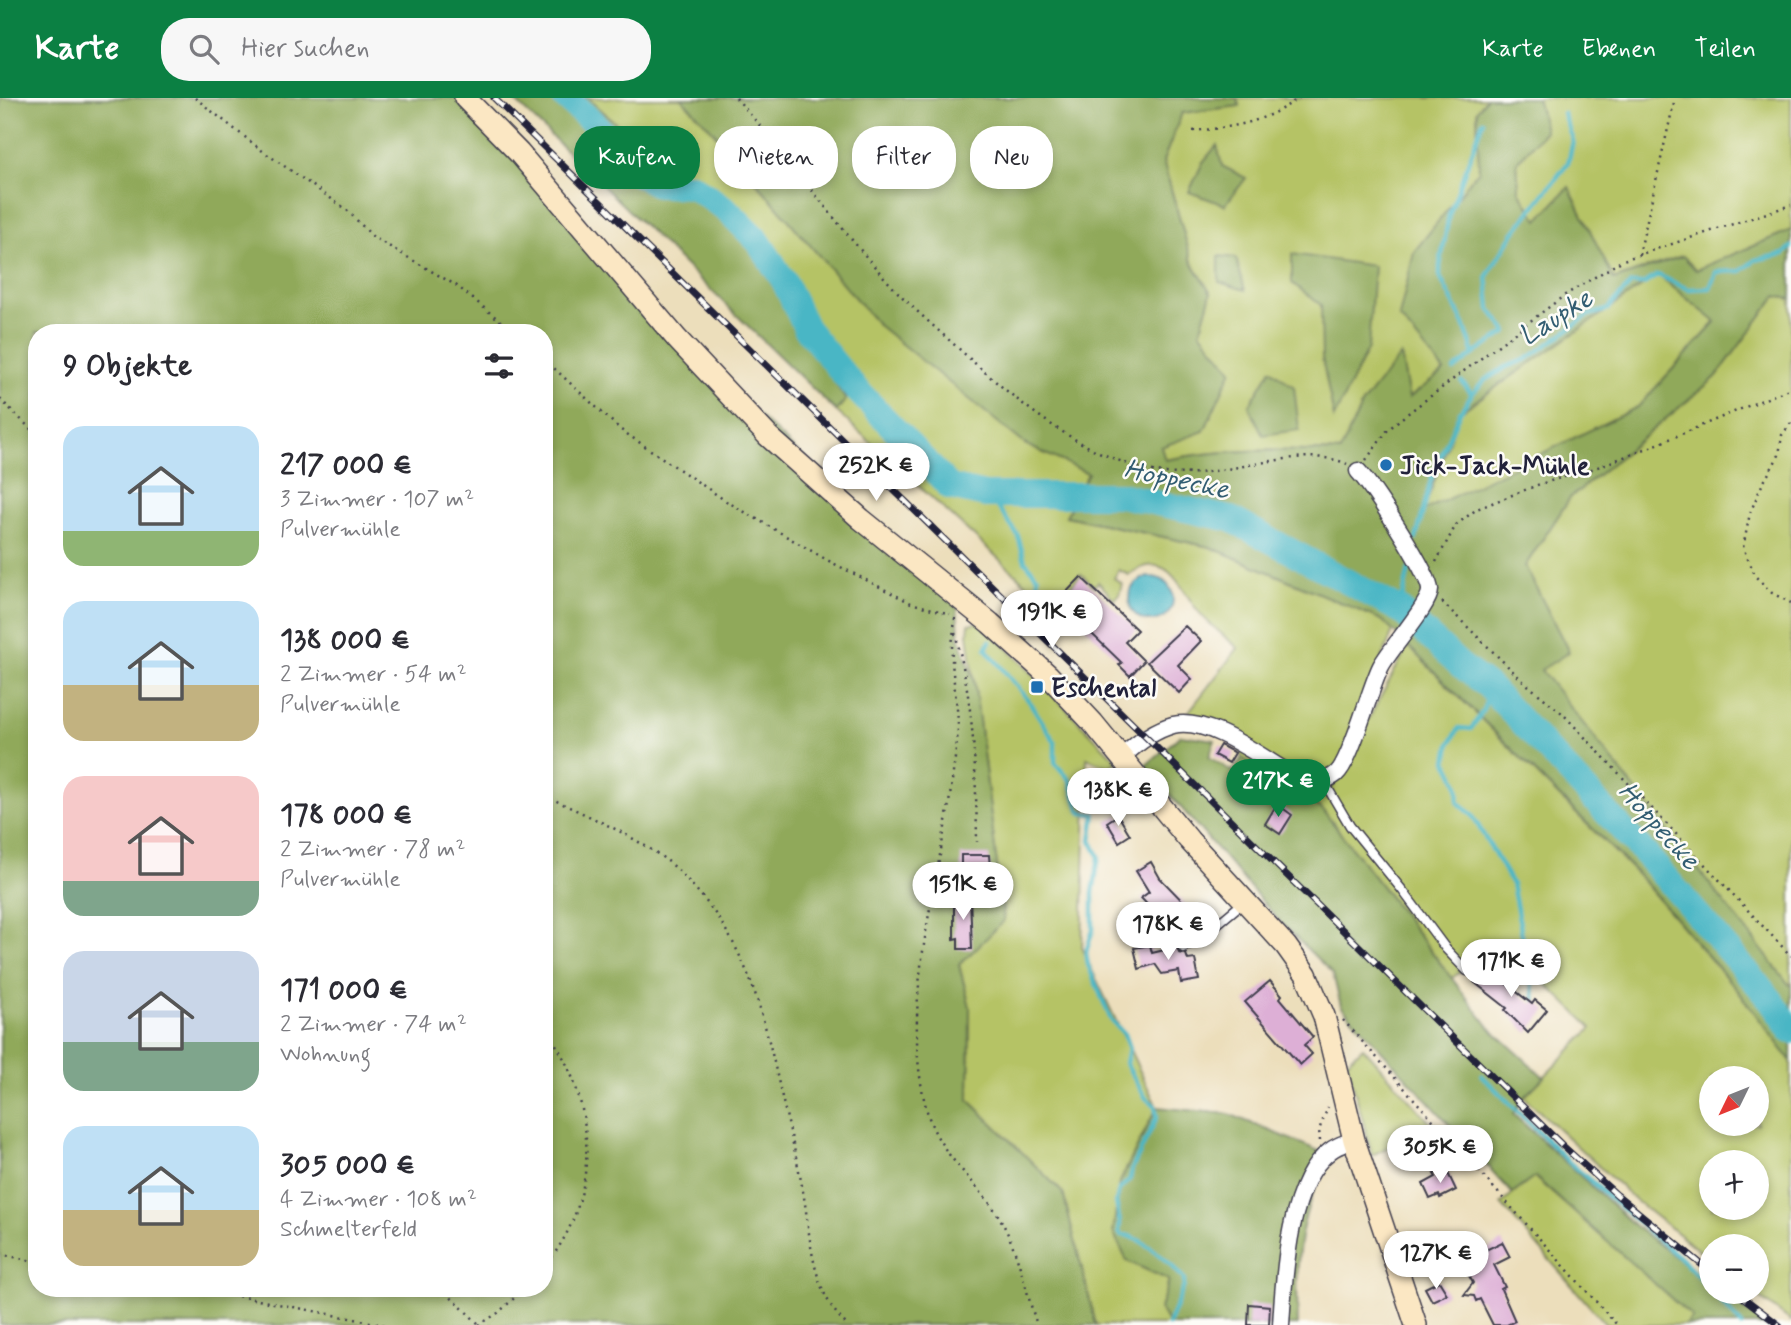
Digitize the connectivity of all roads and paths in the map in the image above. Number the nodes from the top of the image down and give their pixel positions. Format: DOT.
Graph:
graph roads {
  1 [pos="195,98"];
  2 [pos="466,98"];
  3 [pos="736,98"];
  4 [pos="1299,98"];
  5 [pos="1675,98"];
  6 [pos="1193,131"];
  7 [pos="1791,205"];
  8 [pos="1639,255"];
  9 [pos="504,324"];
  10 [pos="553,367"];
  11 [pos="1791,388"];
  12 [pos="0,399"];
  13 [pos="1791,423"];
  14 [pos="28,426"];
  15 [pos="1358,471"];
  16 [pos="1427,576"];
  17 [pos="1430,595"];
  18 [pos="1791,603"];
  19 [pos="955,615"];
  20 [pos="963,619"];
  21 [pos="954,630"];
  22 [pos="1122,757"];
  23 [pos="1323,780"];
  24 [pos="553,799"];
  25 [pos="977,842"];
  26 [pos="1246,900"];
  27 [pos="1183,948"];
  28 [pos="1791,956"];
  29 [pos="1467,971"];
  30 [pos="1319,1000"];
  31 [pos="553,1040"];
  32 [pos="1329,1103"];
  33 [pos="1354,1140"];
  34 [pos="1326,1153"];
  35 [pos="0,1254"];
  36 [pos="553,1256"];
  37 [pos="28,1260"];
  38 [pos="243,1297"];
  39 [pos="450,1297"];
  40 [pos="515,1297"];
  41 [pos="385,1325"];
  42 [pos="480,1325"];
  43 [pos="847,1325"];
  44 [pos="1037,1325"];
  45 [pos="1281,1325"];
  46 [pos="1416,1325"];
  47 [pos="1617,1325"];
  1 -- 9 [label="path"];
  2 -- 22 [label="main road"];
  3 -- 15 [label="path"];
  4 -- 6 [label="path"];
  5 -- 8 [label="path"];
  7 -- 8 [label="path"];
  8 -- 15 [label="path"];
  10 -- 19 [label="path"];
  11 -- 16 [label="path"];
  12 -- 14 [label="path"];
  13 -- 18 [label="path"];
  15 -- 16 [label="street"];
  16 -- 17 [label="street"];
  17 -- 23 [label="street"];
  17 -- 28 [label="path"];
  19 -- 20 [label="path"];
  19 -- 21 [label="path"];
  21 -- 25 [label="path"];
  21 -- 44 [label="path"];
  22 -- 23 [label="street"];
  22 -- 26 [label="main road"];
  23 -- 29 [label="lane"];
  24 -- 43 [label="path"];
  26 -- 27 [label="lane"];
  26 -- 30 [label="main road"];
  30 -- 33 [label="main road"];
  30 -- 47 [label="path"];
  31 -- 36 [label="path"];
  32 -- 34 [label="path"];
  33 -- 34 [label="street"];
  33 -- 46 [label="main road"];
  34 -- 45 [label="street"];
  35 -- 37 [label="path"];
  38 -- 41 [label="path"];
  39 -- 42 [label="path"];
  40 -- 42 [label="path"];
}
